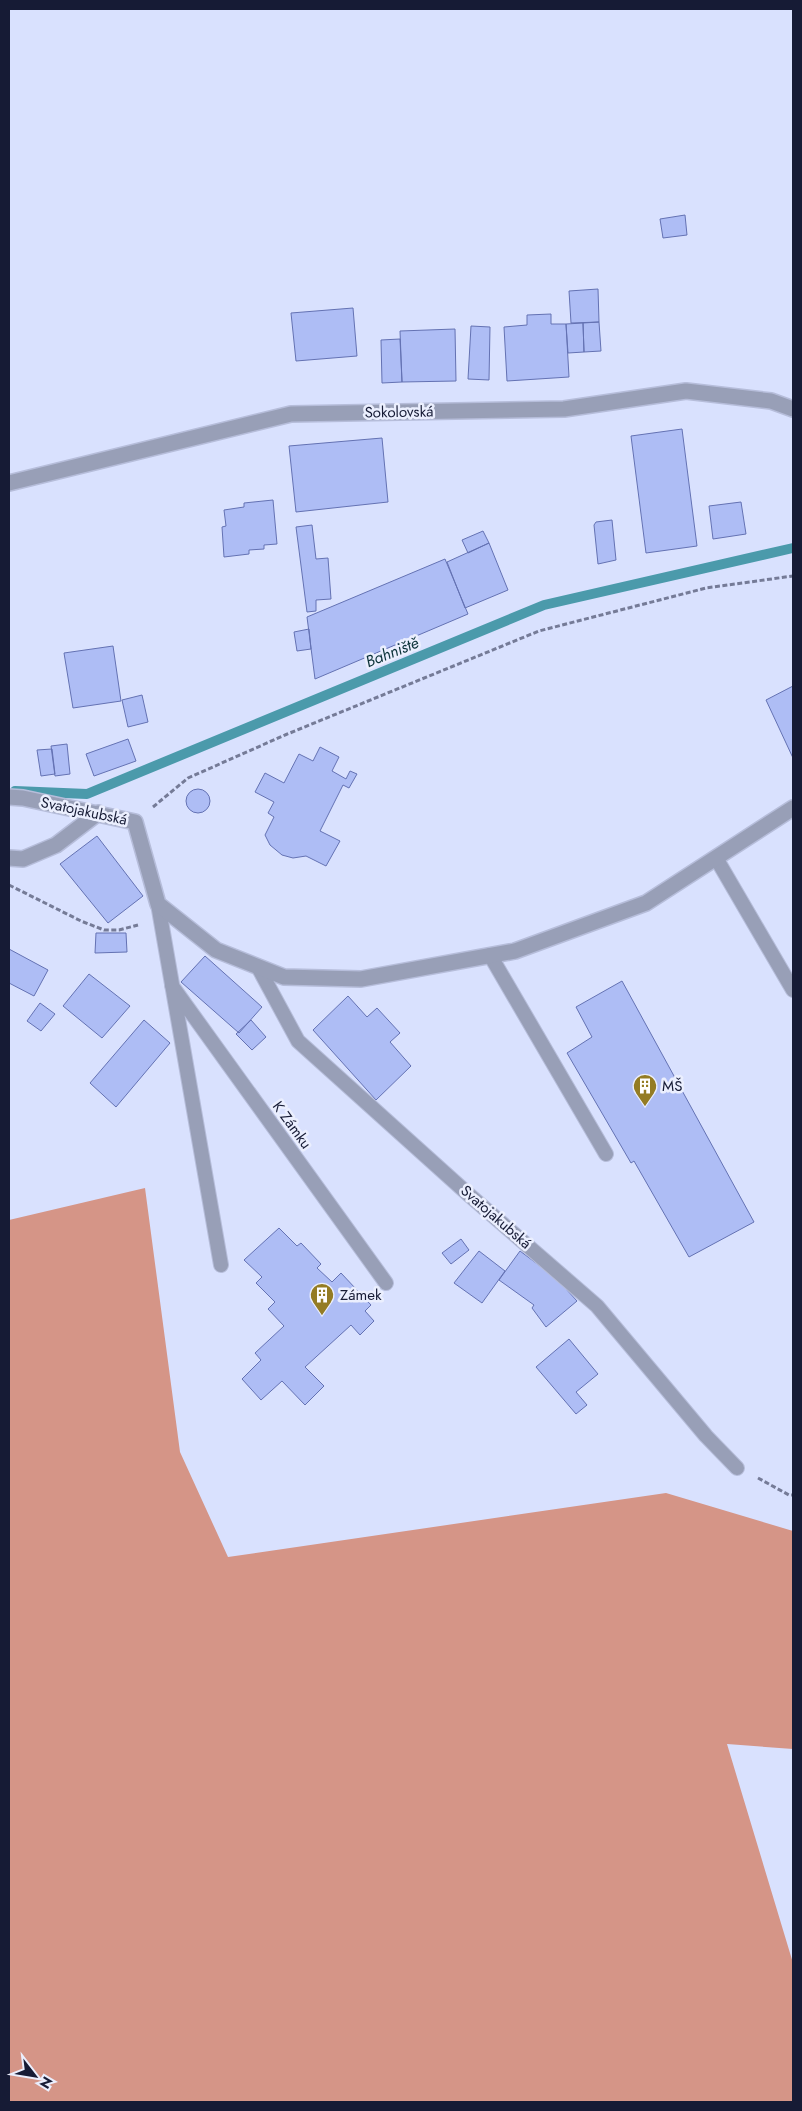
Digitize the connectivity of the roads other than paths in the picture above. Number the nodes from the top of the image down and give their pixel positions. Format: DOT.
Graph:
graph roads {
  1 [pos="793,409"];
  2 [pos="9,482"];
  3 [pos="9,797"];
  4 [pos="793,808"];
  5 [pos="98,813"];
  6 [pos="9,858"];
  7 [pos="716,858"];
  8 [pos="158,904"];
  9 [pos="490,955"];
  10 [pos="258,967"];
  11 [pos="172,986"];
  12 [pos="793,990"];
  13 [pos="606,1154"];
  14 [pos="221,1264"];
  15 [pos="386,1283"];
  16 [pos="738,1468"];
  1 -- 2 [label="street, Sokolovská"];
  3 -- 5 [label="street, Svatojakubská"];
  4 -- 7 [label="street"];
  5 -- 6 [label="street"];
  5 -- 8 [label="street, Svatojakubská"];
  7 -- 9 [label="street"];
  7 -- 12 [label="lane"];
  8 -- 10 [label="street"];
  8 -- 11 [label="lane"];
  9 -- 10 [label="street"];
  9 -- 13 [label="lane"];
  10 -- 16 [label="lane, Svatojakubská"];
  11 -- 14 [label="lane"];
  11 -- 15 [label="lane, K Zámku"];
}
